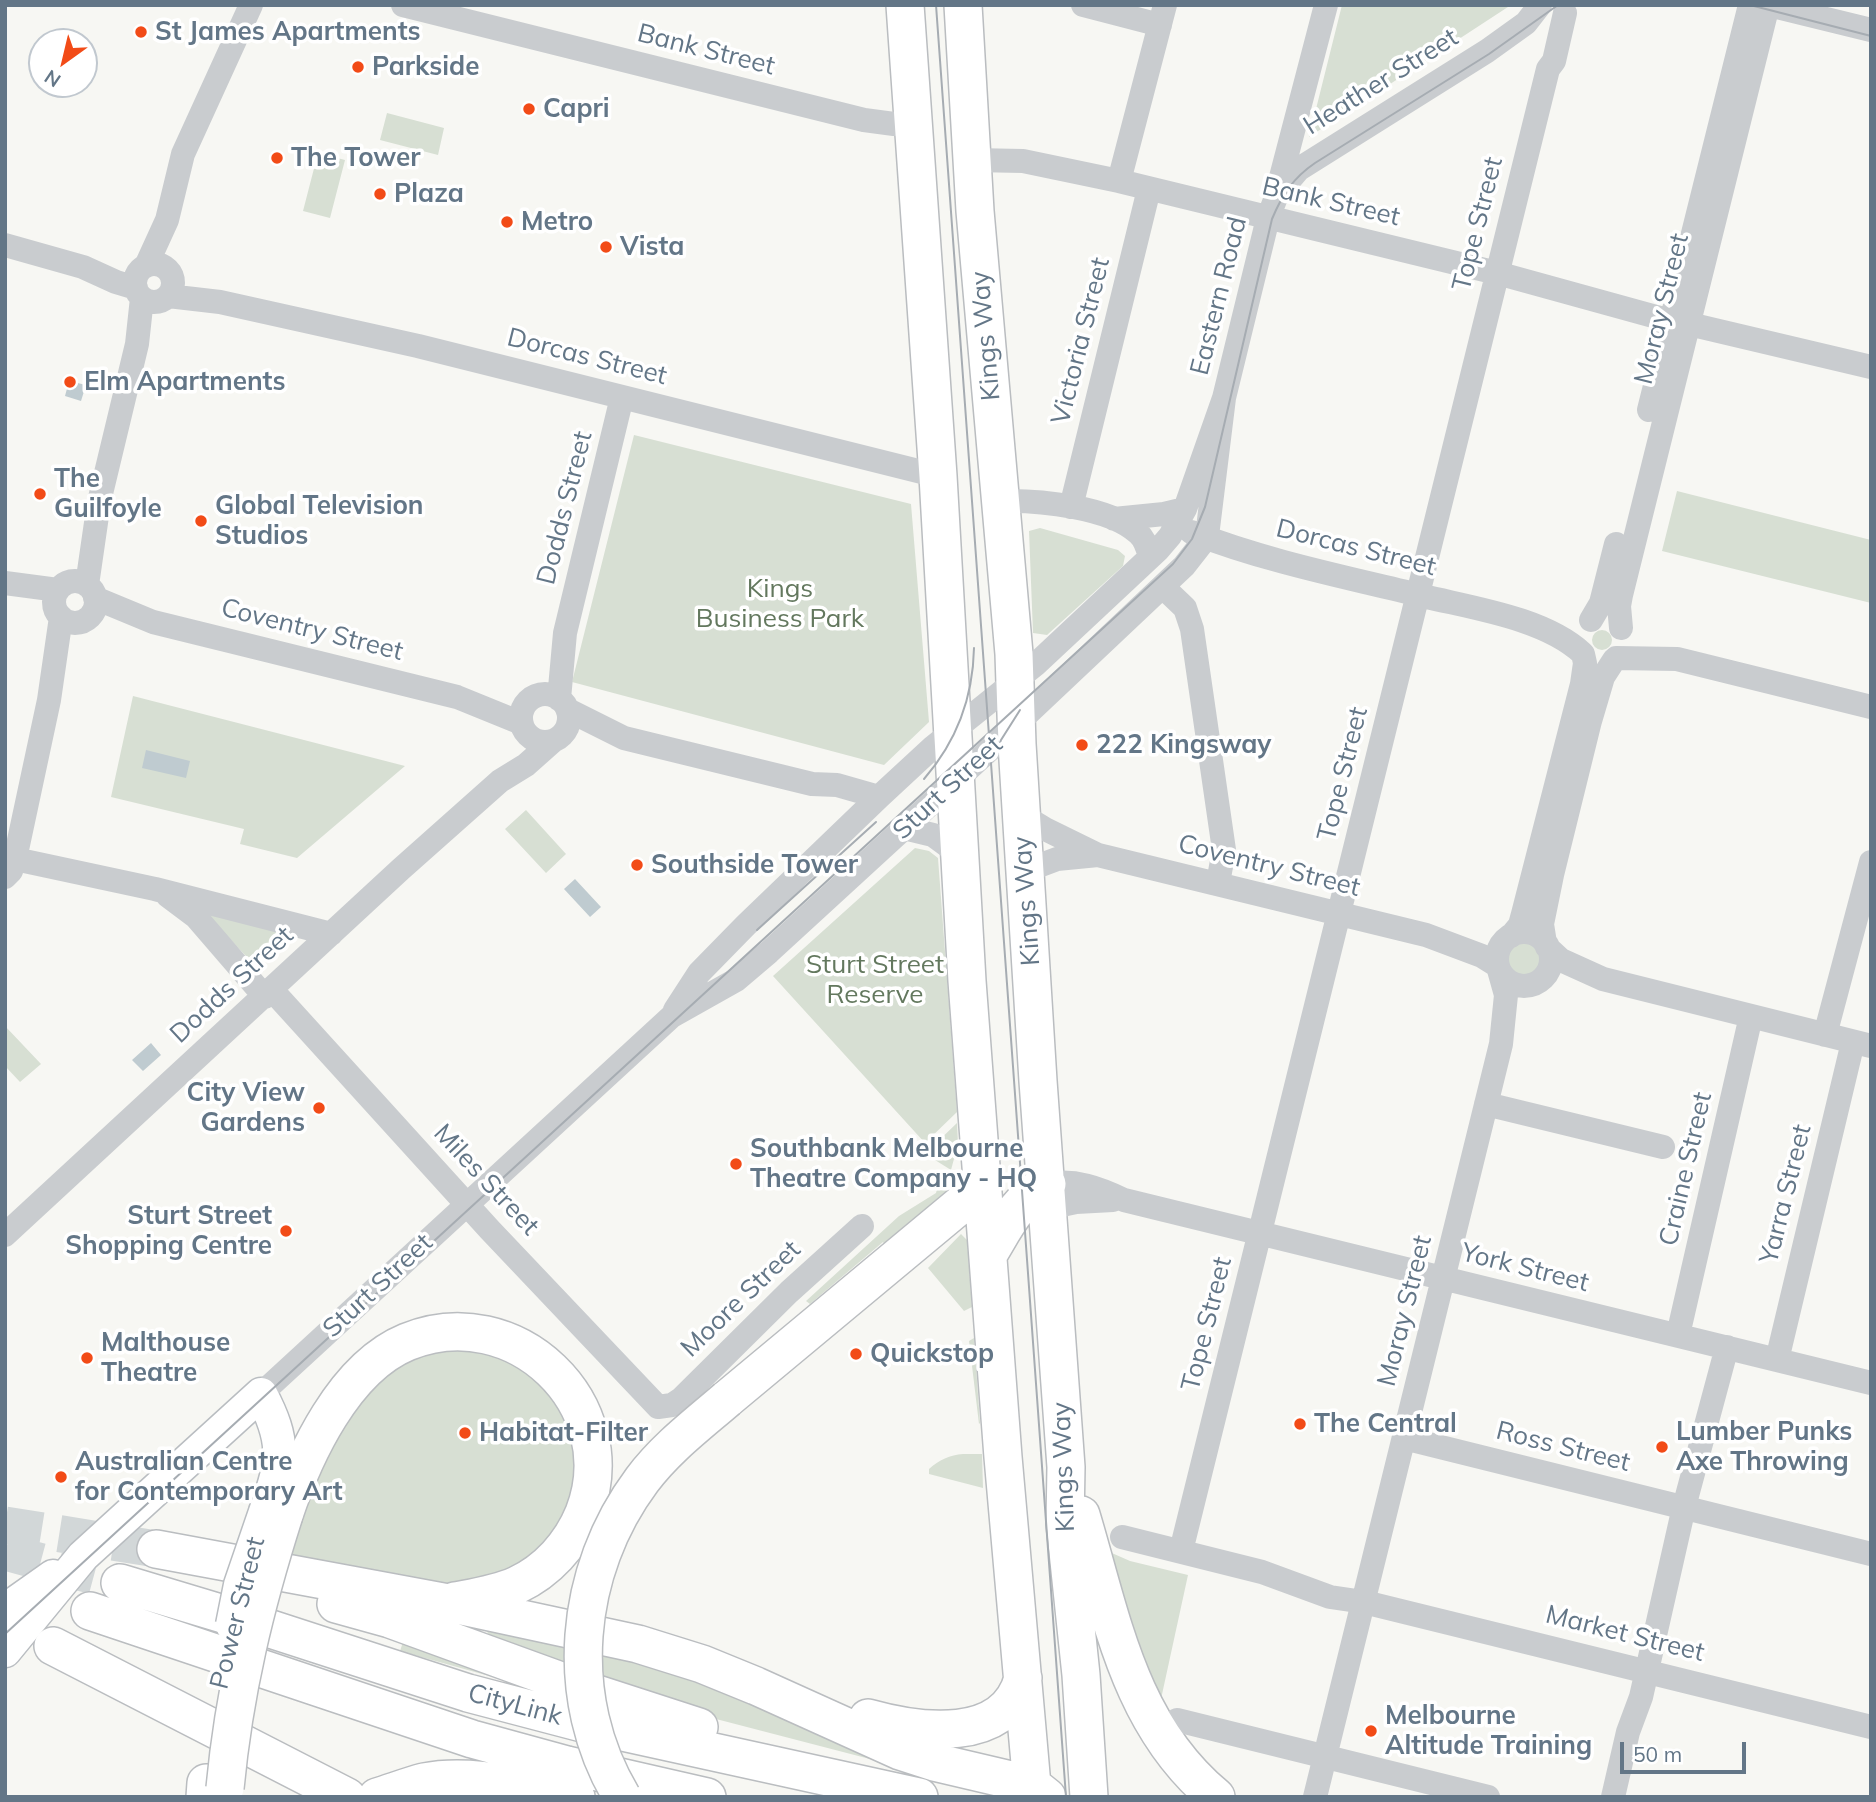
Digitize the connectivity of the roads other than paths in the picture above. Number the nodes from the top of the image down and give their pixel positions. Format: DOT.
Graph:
graph roads {
  1 [pos="251,5"];
  2 [pos="403,5"];
  3 [pos="905,5"];
  4 [pos="963,5"];
  5 [pos="1083,5"];
  6 [pos="1326,5"];
  7 [pos="1750,5"];
  8 [pos="1769,5"];
  9 [pos="1573,9"];
  10 [pos="1533,14"];
  11 [pos="1162,15"];
  12 [pos="1871,30"];
  13 [pos="913,123"];
  14 [pos="973,160"];
  15 [pos="1119,181"];
  16 [pos="1149,189"];
  17 [pos="1272,209"];
  18 [pos="5,245"];
  19 [pos="1497,273"];
  20 [pos="154,284"];
  21 [pos="1680,323"];
  22 [pos="1871,367"];
  23 [pos="622,397"];
  24 [pos="1224,398"];
  25 [pos="938,476"];
  26 [pos="1002,501"];
  27 [pos="1070,507"];
  28 [pos="1181,518"];
  29 [pos="1114,519"];
  30 [pos="1205,537"];
  31 [pos="1150,557"];
  32 [pos="5,585"];
  33 [pos="1163,587"];
  34 [pos="1419,594"];
  35 [pos="74,603"];
  36 [pos="1590,620"];
  37 [pos="1523,621"];
  38 [pos="1621,629"];
  39 [pos="1583,654"];
  40 [pos="1615,659"];
  41 [pos="1676,659"];
  42 [pos="1016,682"];
  43 [pos="1871,707"];
  44 [pos="540,711"];
  45 [pos="1016,724"];
  46 [pos="953,730"];
  47 [pos="558,738"];
  48 [pos="624,738"];
  49 [pos="500,781"];
  50 [pos="955,782"];
  51 [pos="820,785"];
  52 [pos="879,797"];
  53 [pos="1022,815"];
  54 [pos="851,825"];
  55 [pos="904,828"];
  56 [pos="958,854"];
  57 [pos="1098,855"];
  58 [pos="1871,862"];
  59 [pos="10,868"];
  60 [pos="1025,871"];
  61 [pos="1218,883"];
  62 [pos="155,889"];
  63 [pos="1339,914"];
  64 [pos="331,934"];
  65 [pos="1426,935"];
  66 [pos="1510,936"];
  67 [pos="1546,945"];
  68 [pos="1499,968"];
  69 [pos="1603,979"];
  70 [pos="1539,981"];
  71 [pos="268,993"];
  72 [pos="672,1016"];
  73 [pos="1751,1016"];
  74 [pos="1825,1035"];
  75 [pos="1502,1044"];
  76 [pos="1862,1044"];
  77 [pos="1486,1104"];
  78 [pos="1664,1147"];
  79 [pos="983,1186"];
  80 [pos="1048,1196"];
  81 [pos="467,1204"];
  82 [pos="862,1226"];
  83 [pos="1261,1233"];
  84 [pos="5,1235"];
  85 [pos="988,1255"];
  86 [pos="1444,1279"];
  87 [pos="1678,1335"];
  88 [pos="1727,1347"];
  89 [pos="1777,1360"];
  90 [pos="1871,1383"];
  91 [pos="261,1394"];
  92 [pos="658,1406"];
  93 [pos="1404,1438"];
  94 [pos="1066,1467"];
  95 [pos="1684,1507"];
  96 [pos="275,1512"];
  97 [pos="1122,1537"];
  98 [pos="156,1549"];
  99 [pos="1181,1551"];
  100 [pos="1871,1554"];
  101 [pos="83,1556"];
  102 [pos="120,1583"];
  103 [pos="259,1595"];
  104 [pos="12,1601"];
  105 [pos="1364,1602"];
  106 [pos="447,1603"];
  107 [pos="90,1611"];
  108 [pos="232,1625"];
  109 [pos="53,1646"];
  110 [pos="5,1651"];
  111 [pos="1647,1670"];
  112 [pos="1023,1678"];
  113 [pos="756,1686"];
  114 [pos="589,1708"];
  115 [pos="1177,1720"];
  116 [pos="1871,1727"];
  117 [pos="1325,1756"];
  118 [pos="570,1786"];
  119 [pos="215,1791"];
  120 [pos="1037,1793"];
  121 [pos="347,1797"];
  122 [pos="377,1797"];
  123 [pos="622,1797"];
  124 [pos="706,1797"];
  125 [pos="919,1797"];
  126 [pos="932,1797"];
  127 [pos="1089,1797"];
  128 [pos="1216,1797"];
  129 [pos="1315,1797"];
  130 [pos="1488,1797"];
  131 [pos="1613,1797"];
  1 -- 20 [label="street"];
  2 -- 13 [label="street, Bank Street"];
  3 -- 13 [label="highway"];
  4 -- 14 [label="highway, Kings Way"];
  5 -- 11 [label="street"];
  6 -- 17 [label="street, Eastern Road"];
  7 -- 21 [label="street, Moray Street"];
  8 -- 12 [label="street"];
  8 -- 21 [label="street, Moray Street"];
  9 -- 10 [label="street, Heather Street"];
  9 -- 19 [label="street, Tope Street"];
  10 -- 17 [label="street, Heather Street"];
  11 -- 15 [label="street"];
  13 -- 25 [label="highway"];
  14 -- 15 [label="street, Bank Street"];
  14 -- 26 [label="highway, Kings Way"];
  15 -- 16 [label="street, Bank Street"];
  16 -- 17 [label="street, Bank Street"];
  16 -- 27 [label="street, Victoria Street"];
  17 -- 19 [label="street, Bank Street"];
  17 -- 24 [label="street, Eastern Road"];
  18 -- 20 [label="street, Dorcas Street"];
  19 -- 21 [label="street, Bank Street"];
  19 -- 34 [label="street, Tope Street"];
  20 -- 23 [label="street, Dorcas Street"];
  20 -- 35 [label="street"];
  21 -- 22 [label="street, Bank Street"];
  21 -- 36 [label="street, Moray Street"];
  21 -- 38 [label="street, Moray Street"];
  23 -- 25 [label="street, Dorcas Street"];
  23 -- 44 [label="street, Dodds Street"];
  24 -- 28 [label="street, Eastern Road"];
  24 -- 30 [label="street, Eastern Road"];
  25 -- 46 [label="highway"];
  26 -- 27 [label="street"];
  26 -- 42 [label="highway, Kings Way"];
  27 -- 29 [label="street"];
  28 -- 29 [label="street"];
  28 -- 30 [label="street, Dorcas Street"];
  28 -- 31 [label="street, Sturt Street"];
  29 -- 31 [label="street"];
  30 -- 33 [label="street, Sturt Street"];
  30 -- 34 [label="street, Dorcas Street"];
  31 -- 42 [label="street, Sturt Street"];
  32 -- 35 [label="street, Coventry Street"];
  33 -- 45 [label="street, Sturt Street"];
  33 -- 61 [label="street"];
  34 -- 37 [label="street, Dorcas Street"];
  34 -- 63 [label="street, Tope Street"];
  35 -- 44 [label="street, Coventry Street"];
  35 -- 59 [label="street"];
  36 -- 37 [label="street, Dorcas Street"];
  36 -- 38 [label="street"];
  36 -- 39 [label="street"];
  37 -- 39 [label="street, Dorcas Street"];
  38 -- 40 [label="street"];
  38 -- 41 [label="street"];
  39 -- 40 [label="street"];
  39 -- 66 [label="street"];
  40 -- 41 [label="street"];
  40 -- 67 [label="street"];
  41 -- 43 [label="street"];
  42 -- 45 [label="highway, Kings Way"];
  42 -- 46 [label="street, Sturt Street"];
  44 -- 47 [label="street, Coventry Street"];
  44 -- 47 [label="street"];
  44 -- 48 [label="street, Coventry Street"];
  44 -- 49 [label="street, Dodds Street"];
  45 -- 50 [label="street, Sturt Street"];
  45 -- 53 [label="highway, Kings Way"];
  46 -- 50 [label="highway"];
  46 -- 52 [label="street, Sturt Street"];
  47 -- 48 [label="street, Coventry Street"];
  47 -- 49 [label="street, Dodds Street"];
  48 -- 51 [label="street, Coventry Street"];
  49 -- 64 [label="street, Dodds Street"];
  50 -- 55 [label="street, Sturt Street"];
  50 -- 56 [label="highway"];
  51 -- 52 [label="street, Coventry Street"];
  51 -- 54 [label="street"];
  52 -- 54 [label="street, Sturt Street"];
  53 -- 57 [label="street, Coventry Street"];
  53 -- 60 [label="highway, Kings Way"];
  54 -- 72 [label="street, Sturt Street"];
  55 -- 56 [label="street"];
  55 -- 72 [label="street, Sturt Street"];
  56 -- 79 [label="highway"];
  57 -- 60 [label="street, Coventry Street"];
  57 -- 61 [label="street, Coventry Street"];
  58 -- 74 [label="street"];
  59 -- 62 [label="street, Miles Street"];
  60 -- 80 [label="highway, Kings Way"];
  61 -- 63 [label="street, Coventry Street"];
  62 -- 64 [label="street, Miles Street"];
  62 -- 71 [label="street, Miles Street"];
  63 -- 65 [label="street, Coventry Street"];
  63 -- 83 [label="street, Tope Street"];
  64 -- 71 [label="street, Dodds Street"];
  65 -- 66 [label="street, Coventry Street"];
  65 -- 68 [label="street, Coventry Street"];
  66 -- 67 [label="street"];
  66 -- 68 [label="street"];
  67 -- 69 [label="street"];
  67 -- 70 [label="street"];
  68 -- 70 [label="street"];
  68 -- 75 [label="street, Moray Street"];
  69 -- 70 [label="street"];
  69 -- 73 [label="street"];
  70 -- 75 [label="street, Moray Street"];
  71 -- 81 [label="street, Miles Street"];
  71 -- 84 [label="street, Dodds Street"];
  72 -- 81 [label="street, Sturt Street"];
  73 -- 74 [label="street"];
  73 -- 87 [label="street, Craine Street"];
  74 -- 76 [label="street"];
  75 -- 77 [label="street, Moray Street"];
  76 -- 89 [label="street, Yarra Street"];
  77 -- 78 [label="street"];
  77 -- 86 [label="street, Moray Street"];
  79 -- 85 [label="highway"];
  79 -- 123 [label="highway, bridge"];
  80 -- 83 [label="street, York Street"];
  80 -- 85 [label="highway"];
  80 -- 94 [label="highway, Kings Way"];
  81 -- 91 [label="street, Sturt Street"];
  81 -- 92 [label="street, Miles Street"];
  82 -- 92 [label="street, Moore Street"];
  83 -- 86 [label="street, York Street"];
  83 -- 99 [label="street, Tope Street"];
  85 -- 112 [label="highway"];
  86 -- 87 [label="street, York Street"];
  86 -- 93 [label="street, Moray Street"];
  87 -- 88 [label="street, York Street"];
  88 -- 89 [label="street, York Street"];
  88 -- 95 [label="street"];
  89 -- 90 [label="street, York Street"];
  91 -- 96 [label="main road, Power Street"];
  91 -- 101 [label="main road, Sturt Street"];
  93 -- 95 [label="street, Ross Street"];
  93 -- 105 [label="street, Moray Street"];
  94 -- 127 [label="highway, Kings Way"];
  94 -- 128 [label="highway"];
  95 -- 100 [label="street, Ross Street"];
  95 -- 111 [label="street"];
  96 -- 103 [label="highway, Power Street, bridge"];
  96 -- 106 [label="highway, Power Street"];
  96 -- 108 [label="main road, Power Street, bridge"];
  97 -- 99 [label="street, Market Street"];
  98 -- 106 [label="highway"];
  99 -- 105 [label="street, Market Street"];
  101 -- 104 [label="main road, Sturt Street"];
  101 -- 110 [label="main road, Sturt Street"];
  102 -- 114 [label="highway, CityLink"];
  103 -- 108 [label="highway, bridge"];
  103 -- 114 [label="highway"];
  103 -- 119 [label="highway, Power Street, bridge"];
  105 -- 111 [label="street, Market Street"];
  105 -- 117 [label="street, Moray Street"];
  106 -- 113 [label="highway"];
  107 -- 118 [label="highway, CityLink"];
  108 -- 119 [label="highway, Power Street"];
  109 -- 121 [label="highway"];
  111 -- 116 [label="street, Market Street"];
  111 -- 131 [label="street"];
  112 -- 113 [label="highway"];
  112 -- 120 [label="highway"];
  113 -- 120 [label="highway"];
  114 -- 125 [label="highway, CityLink"];
  114 -- 126 [label="highway"];
  115 -- 117 [label="street"];
  117 -- 129 [label="street, Moray Street"];
  117 -- 130 [label="street"];
  118 -- 122 [label="highway"];
  118 -- 124 [label="highway, CityLink"];
}
